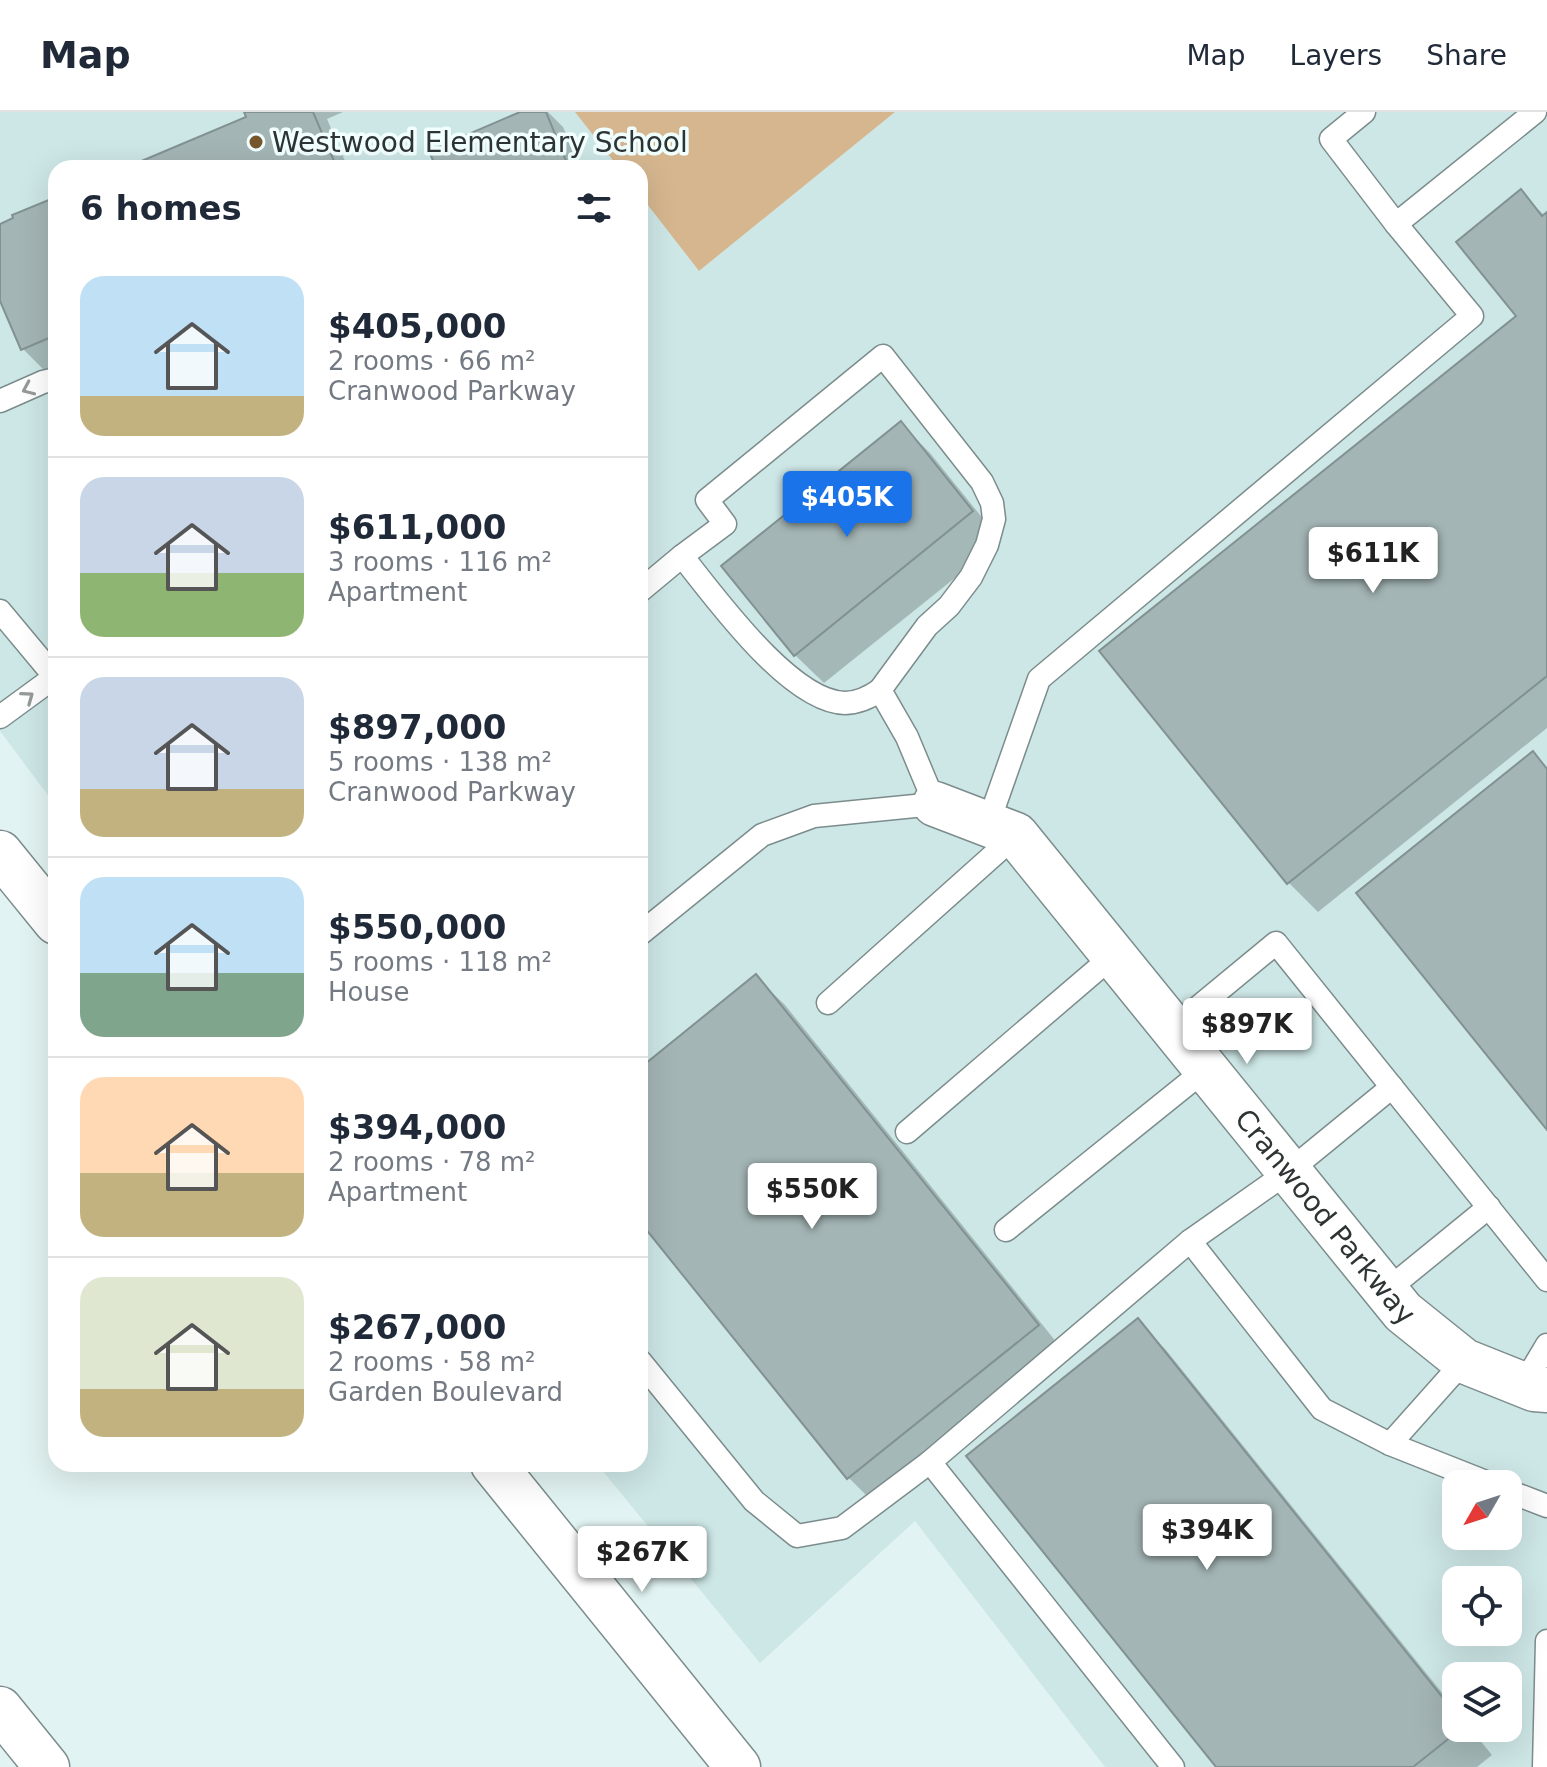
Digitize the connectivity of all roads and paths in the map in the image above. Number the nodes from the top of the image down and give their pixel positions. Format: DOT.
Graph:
graph roads {
  1 [pos="1364,112"];
  2 [pos="1535,112"];
  3 [pos="1396,224"];
  4 [pos="48,381"];
  5 [pos="0,401"];
  6 [pos="682,556"];
  7 [pos="648,584"];
  8 [pos="0,611"];
  9 [pos="48,669"];
  10 [pos="48,682"];
  11 [pos="880,690"];
  12 [pos="0,717"];
  13 [pos="935,804"];
  14 [pos="1002,829"];
  15 [pos="0,853"];
  16 [pos="48,912"];
  17 [pos="648,928"];
  18 [pos="1114,955"];
  19 [pos="828,1003"];
  20 [pos="1173,1028"];
  21 [pos="1206,1069"];
  22 [pos="1392,1087"];
  23 [pos="907,1132"];
  24 [pos="1288,1172"];
  25 [pos="1489,1207"];
  26 [pos="1006,1230"];
  27 [pos="1190,1241"];
  28 [pos="1547,1280"];
  29 [pos="1386,1291"];
  30 [pos="1547,1345"];
  31 [pos="1464,1361"];
  32 [pos="648,1371"];
  33 [pos="1535,1387"];
  34 [pos="1390,1444"];
  35 [pos="930,1462"];
  36 [pos="1456,1470"];
  37 [pos="499,1472"];
  38 [pos="1522,1496"];
  39 [pos="1547,1506"];
  40 [pos="1547,1641"];
  41 [pos="0,1709"];
  42 [pos="47,1767"];
  43 [pos="738,1767"];
  44 [pos="1173,1767"];
  45 [pos="1544,1767"];
  1 -- 3 [label="lane"];
  2 -- 3 [label="lane"];
  3 -- 14 [label="lane"];
  4 -- 5 [label="lane, one-way"];
  6 -- 7 [label="lane"];
  6 -- 11 [label="lane"];
  6 -- 11 [label="lane"];
  8 -- 9 [label="lane"];
  12 -- 10 [label="lane, one-way"];
  11 -- 13 [label="lane"];
  13 -- 14 [label="street"];
  13 -- 17 [label="lane"];
  14 -- 18 [label="street, Cranwood Parkway"];
  14 -- 19 [label="lane"];
  15 -- 16 [label="street"];
  18 -- 20 [label="street, Cranwood Parkway"];
  18 -- 23 [label="lane"];
  20 -- 21 [label="street, Cranwood Parkway"];
  20 -- 22 [label="lane"];
  21 -- 24 [label="street, Cranwood Parkway"];
  21 -- 26 [label="lane"];
  22 -- 24 [label="lane"];
  22 -- 25 [label="lane"];
  24 -- 27 [label="lane"];
  24 -- 29 [label="street, Cranwood Parkway"];
  25 -- 28 [label="lane"];
  25 -- 29 [label="lane"];
  27 -- 34 [label="lane"];
  27 -- 35 [label="lane"];
  29 -- 31 [label="street, Cranwood Parkway"];
  30 -- 33 [label="lane"];
  31 -- 33 [label="street, Cranwood Parkway"];
  31 -- 34 [label="lane"];
  32 -- 35 [label="lane"];
  34 -- 36 [label="lane"];
  35 -- 44 [label="lane"];
  37 -- 43 [label="street"];
  38 -- 39 [label="lane"];
  40 -- 45 [label="lane"];
  41 -- 42 [label="street"];
}
